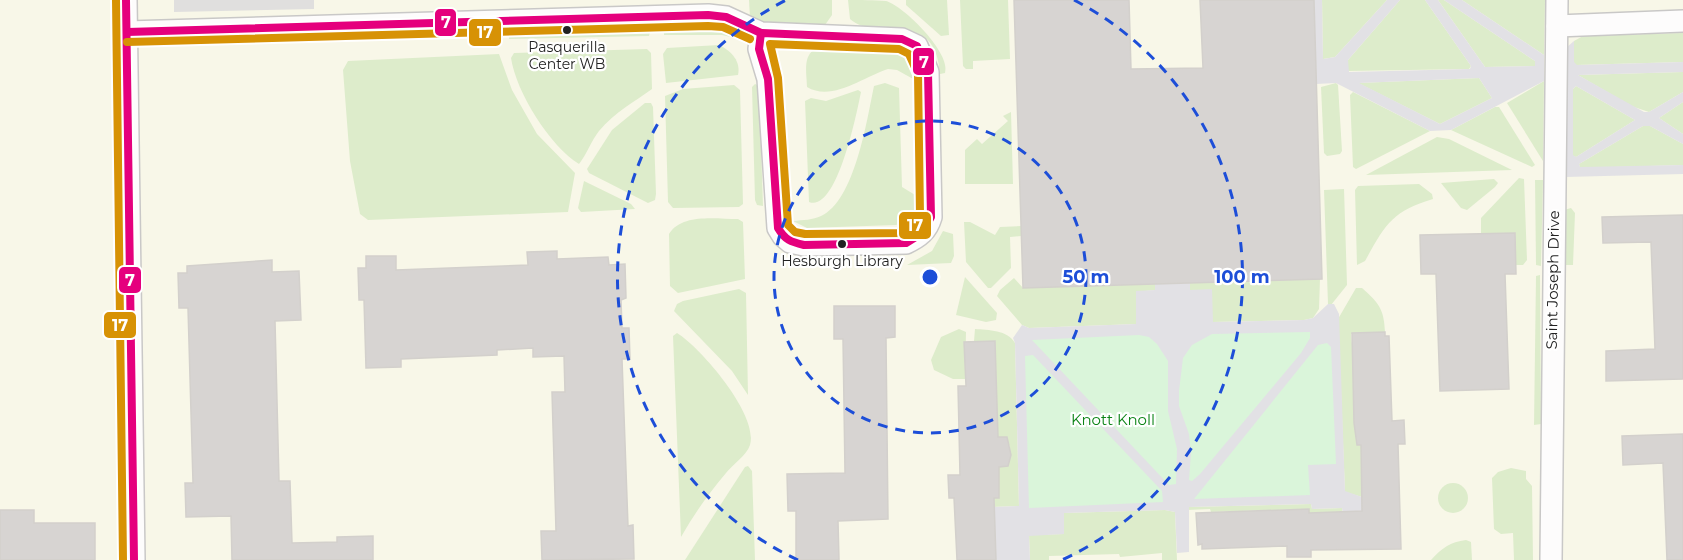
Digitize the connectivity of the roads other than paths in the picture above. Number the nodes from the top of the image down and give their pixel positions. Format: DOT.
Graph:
graph roads {
  1 [pos="126,0"];
  2 [pos="1557,0"];
  3 [pos="1683,21"];
  4 [pos="1557,26"];
  5 [pos="127,32"];
  6 [pos="761,33"];
  7 [pos="134,560"];
  8 [pos="1551,560"];
  1 -- 5 [label="street"];
  2 -- 4 [label="street, Saint Joseph Drive"];
  3 -- 4 [label="street"];
  4 -- 8 [label="street, Saint Joseph Drive"];
  5 -- 6 [label="street"];
  5 -- 7 [label="street"];
  6 -- 6 [label="street"];
}
